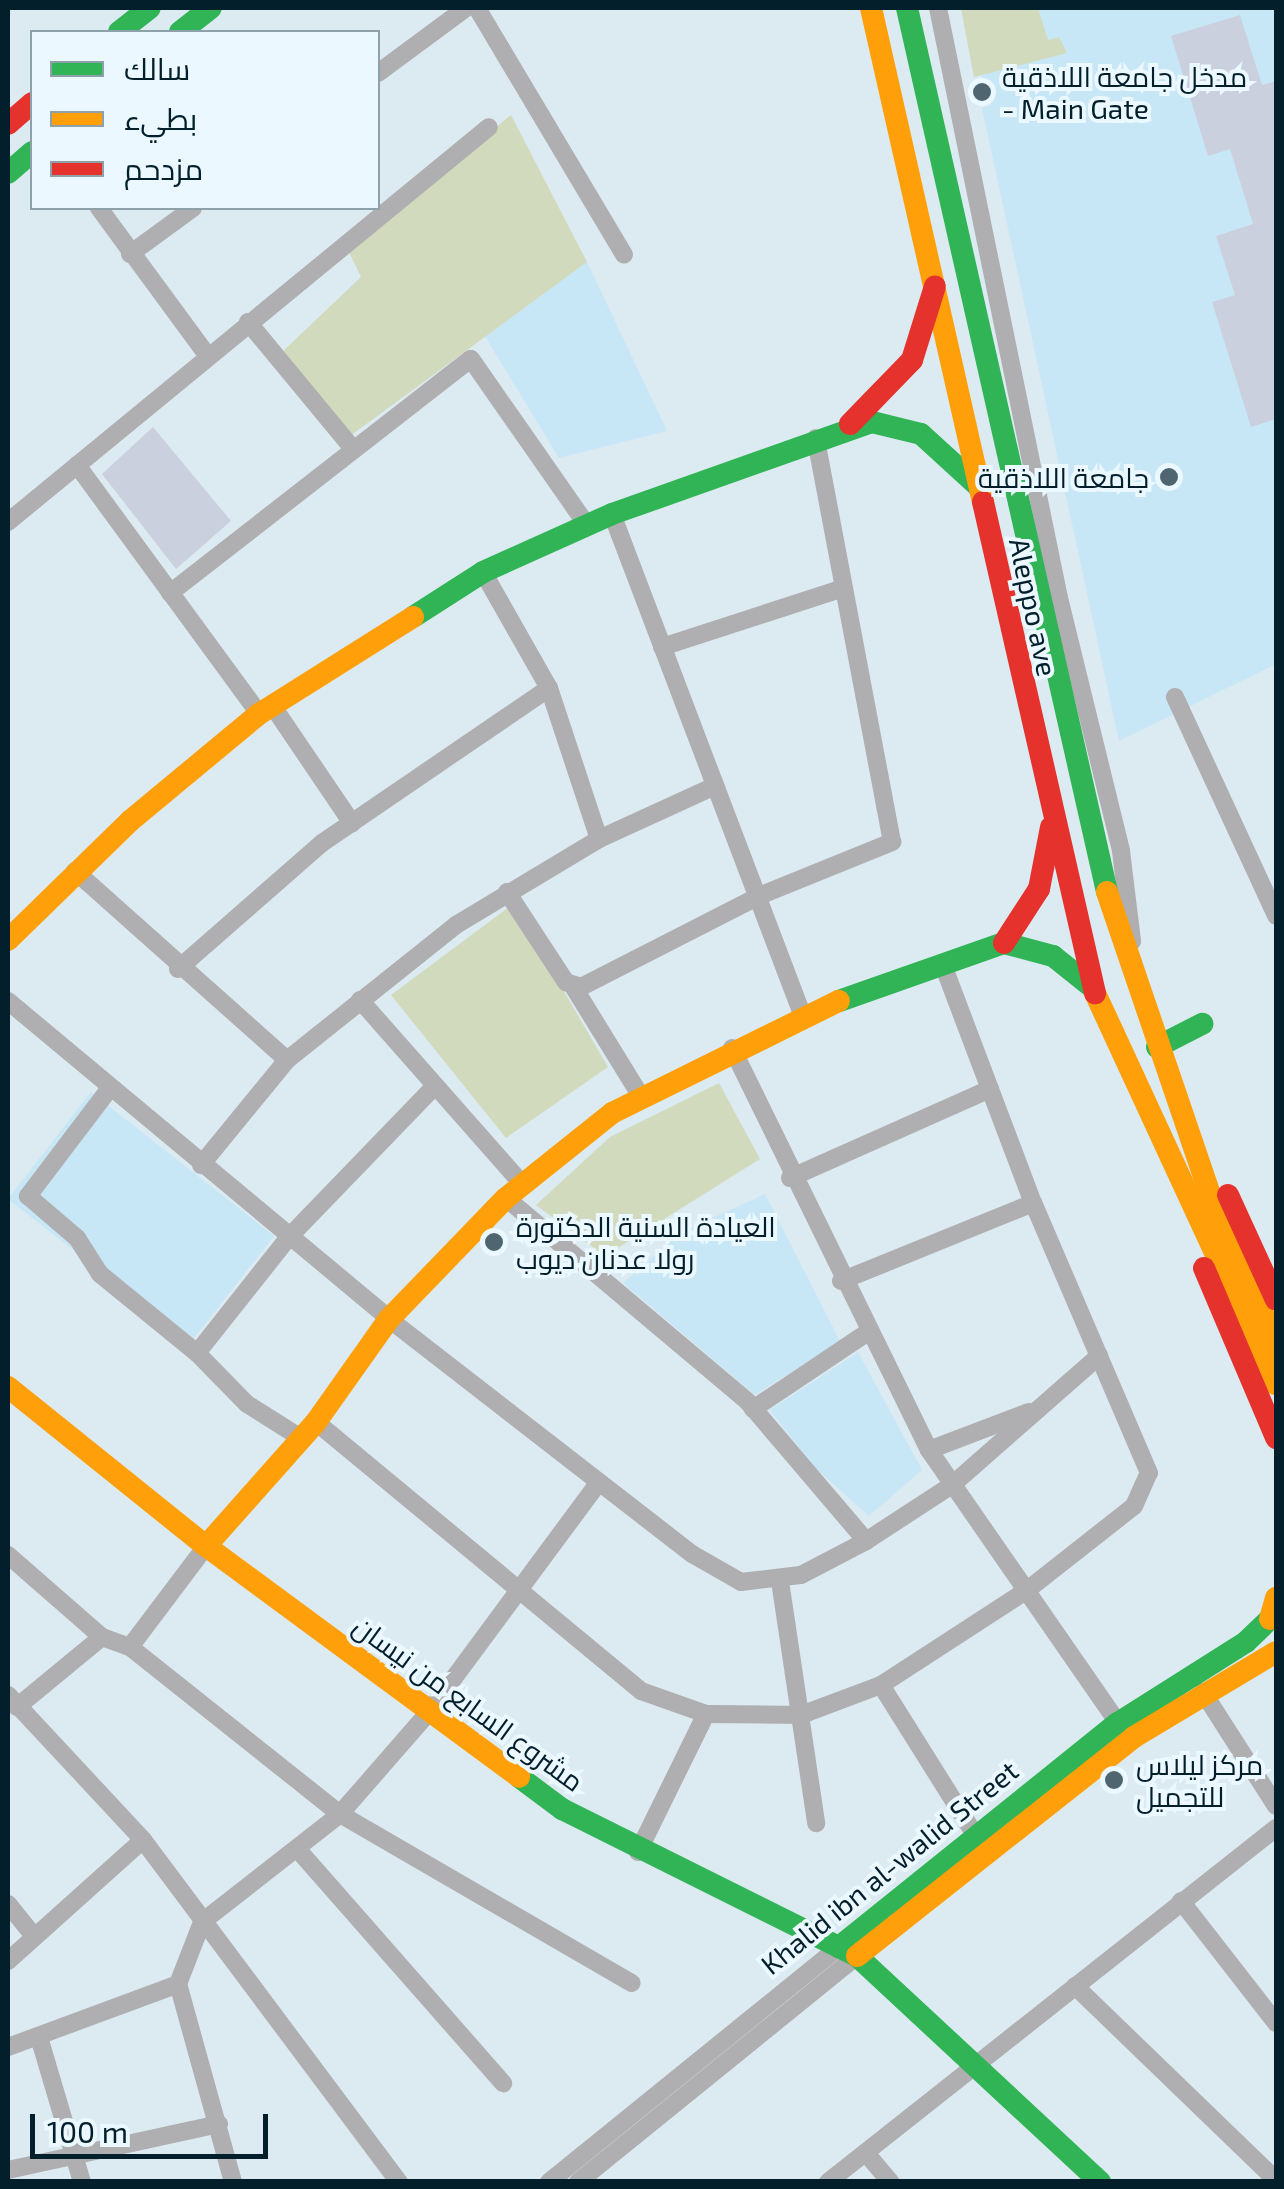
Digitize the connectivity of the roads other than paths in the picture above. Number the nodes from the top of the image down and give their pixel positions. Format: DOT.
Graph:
graph roads {
  1 [pos="150,8"];
  2 [pos="211,8"];
  3 [pos="466,8"];
  4 [pos="477,8"];
  5 [pos="871,8"];
  6 [pos="907,8"];
  7 [pos="938,8"];
  8 [pos="122,30"];
  9 [pos="183,30"];
  10 [pos="380,71"];
  11 [pos="30,106"];
  12 [pos="8,124"];
  13 [pos="489,127"];
  14 [pos="30,154"];
  15 [pos="8,173"];
  16 [pos="100,210"];
  17 [pos="190,210"];
  18 [pos="130,254"];
  19 [pos="624,254"];
  20 [pos="936,282"];
  21 [pos="248,322"];
  22 [pos="207,355"];
  23 [pos="844,428"];
  24 [pos="816,438"];
  25 [pos="354,449"];
  26 [pos="77,466"];
  27 [pos="978,486"];
  28 [pos="612,514"];
  29 [pos="8,522"];
  30 [pos="587,526"];
  31 [pos="483,572"];
  32 [pos="844,588"];
  33 [pos="170,592"];
  34 [pos="662,647"];
  35 [pos="549,688"];
  36 [pos="1175,697"];
  37 [pos="266,709"];
  38 [pos="715,786"];
  39 [pos="352,823"];
  40 [pos="1051,826"];
  41 [pos="600,838"];
  42 [pos="75,871"];
  43 [pos="507,892"];
  44 [pos="759,896"];
  45 [pos="1276,916"];
  46 [pos="8,940"];
  47 [pos="1004,943"];
  48 [pos="943,964"];
  49 [pos="178,969"];
  50 [pos="573,986"];
  51 [pos="1092,987"];
  52 [pos="1138,991"];
  53 [pos="8,1000"];
  54 [pos="360,1000"];
  55 [pos="802,1014"];
  56 [pos="1202,1024"];
  57 [pos="732,1048"];
  58 [pos="1158,1048"];
  59 [pos="287,1060"];
  60 [pos="435,1086"];
  61 [pos="110,1088"];
  62 [pos="990,1089"];
  63 [pos="1172,1089"];
  64 [pos="640,1096"];
  65 [pos="1136,1096"];
  66 [pos="201,1164"];
  67 [pos="790,1178"];
  68 [pos="515,1192"];
  69 [pos="1032,1202"];
  70 [pos="289,1237"];
  71 [pos="841,1281"];
  72 [pos="1276,1300"];
  73 [pos="389,1319"];
  74 [pos="868,1332"];
  75 [pos="1276,1343"];
  76 [pos="196,1353"];
  77 [pos="1099,1356"];
  78 [pos="1276,1384"];
  79 [pos="8,1387"];
  80 [pos="1039,1408"];
  81 [pos="753,1410"];
  82 [pos="308,1430"];
  83 [pos="1276,1438"];
  84 [pos="929,1450"];
  85 [pos="599,1482"];
  86 [pos="952,1485"];
  87 [pos="866,1541"];
  88 [pos="206,1546"];
  89 [pos="8,1555"];
  90 [pos="780,1581"];
  91 [pos="1026,1590"];
  92 [pos="521,1592"];
  93 [pos="1274,1610"];
  94 [pos="102,1637"];
  95 [pos="130,1647"];
  96 [pos="1276,1652"];
  97 [pos="881,1685"];
  98 [pos="1203,1692"];
  99 [pos="12,1701"];
  100 [pos="428,1713"];
  101 [pos="706,1714"];
  102 [pos="801,1714"];
  103 [pos="1118,1724"];
  104 [pos="1276,1806"];
  105 [pos="340,1814"];
  106 [pos="816,1822"];
  107 [pos="1276,1828"];
  108 [pos="976,1835"];
  109 [pos="142,1840"];
  110 [pos="300,1852"];
  111 [pos="638,1852"];
  112 [pos="1181,1901"];
  113 [pos="8,1904"];
  114 [pos="202,1922"];
  115 [pos="34,1935"];
  116 [pos="848,1951"];
  117 [pos="8,1961"];
  118 [pos="630,1983"];
  119 [pos="178,1984"];
  120 [pos="1075,1986"];
  121 [pos="1276,2022"];
  122 [pos="39,2037"];
  123 [pos="8,2047"];
  124 [pos="974,2065"];
  125 [pos="503,2084"];
  126 [pos="219,2124"];
  127 [pos="866,2153"];
  128 [pos="76,2156"];
  129 [pos="8,2170"];
  130 [pos="1276,2180"];
  131 [pos="82,2182"];
  132 [pos="232,2182"];
  133 [pos="399,2182"];
  134 [pos="550,2182"];
  135 [pos="578,2182"];
  136 [pos="828,2182"];
  137 [pos="890,2182"];
  138 [pos="1100,2182"];
  1 -- 8 [label="main road"];
  2 -- 9 [label="main road"];
  3 -- 10 [label="street"];
  4 -- 19 [label="street"];
  5 -- 20 [label="main road, Aleppo ave"];
  6 -- 52 [label="main road, Aleppo ave"];
  7 -- 52 [label="street"];
  11 -- 12 [label="main road"];
  13 -- 21 [label="street"];
  14 -- 15 [label="main road"];
  16 -- 18 [label="street"];
  17 -- 18 [label="street"];
  18 -- 22 [label="street"];
  20 -- 23 [label="main road"];
  20 -- 27 [label="main road, Aleppo ave"];
  21 -- 22 [label="street"];
  21 -- 25 [label="street"];
  22 -- 26 [label="street"];
  23 -- 24 [label="main road"];
  23 -- 27 [label="main road"];
  24 -- 28 [label="main road"];
  24 -- 32 [label="street"];
  25 -- 30 [label="street"];
  25 -- 33 [label="street"];
  26 -- 29 [label="street"];
  26 -- 33 [label="street"];
  27 -- 40 [label="main road, Aleppo ave"];
  28 -- 30 [label="main road"];
  28 -- 34 [label="street"];
  30 -- 31 [label="main road"];
  31 -- 35 [label="street"];
  31 -- 37 [label="main road"];
  32 -- 34 [label="street"];
  32 -- 44 [label="street"];
  33 -- 37 [label="street"];
  34 -- 38 [label="street"];
  35 -- 39 [label="street"];
  35 -- 41 [label="street"];
  36 -- 45 [label="street"];
  37 -- 39 [label="street"];
  37 -- 42 [label="main road"];
  38 -- 41 [label="street"];
  38 -- 44 [label="street"];
  39 -- 49 [label="street"];
  40 -- 47 [label="main road"];
  40 -- 51 [label="main road, Aleppo ave"];
  41 -- 43 [label="street"];
  42 -- 46 [label="main road"];
  42 -- 49 [label="street"];
  43 -- 50 [label="street"];
  43 -- 54 [label="street"];
  44 -- 50 [label="street"];
  44 -- 55 [label="street"];
  47 -- 48 [label="main road"];
  47 -- 51 [label="main road"];
  48 -- 55 [label="main road"];
  48 -- 62 [label="street"];
  49 -- 59 [label="street"];
  50 -- 64 [label="street"];
  51 -- 65 [label="main road, Aleppo ave"];
  52 -- 58 [label="main road, Aleppo ave"];
  53 -- 61 [label="street"];
  54 -- 59 [label="street"];
  54 -- 60 [label="street"];
  55 -- 57 [label="main road"];
  56 -- 58 [label="main road"];
  57 -- 64 [label="main road"];
  57 -- 67 [label="street"];
  58 -- 63 [label="main road, Aleppo ave"];
  59 -- 66 [label="street"];
  60 -- 68 [label="street"];
  60 -- 70 [label="street"];
  61 -- 66 [label="street"];
  61 -- 76 [label="street"];
  62 -- 67 [label="street"];
  62 -- 69 [label="street"];
  63 -- 72 [label="main road"];
  63 -- 75 [label="main road"];
  64 -- 68 [label="main road"];
  65 -- 78 [label="main road"];
  65 -- 83 [label="main road"];
  66 -- 70 [label="street"];
  67 -- 71 [label="street"];
  68 -- 73 [label="main road"];
  68 -- 81 [label="street"];
  69 -- 71 [label="street"];
  69 -- 77 [label="street"];
  70 -- 73 [label="street"];
  70 -- 76 [label="street"];
  71 -- 74 [label="street"];
  73 -- 82 [label="main road"];
  73 -- 85 [label="street"];
  74 -- 81 [label="street"];
  74 -- 84 [label="street"];
  76 -- 82 [label="street"];
  77 -- 80 [label="street"];
  77 -- 91 [label="street"];
  79 -- 88 [label="main road, مشروع السابع من نيسان"];
  80 -- 84 [label="street"];
  80 -- 86 [label="street"];
  81 -- 87 [label="street"];
  82 -- 88 [label="main road"];
  82 -- 92 [label="street"];
  84 -- 86 [label="street"];
  85 -- 90 [label="street"];
  85 -- 92 [label="street"];
  86 -- 87 [label="street"];
  86 -- 91 [label="street"];
  87 -- 90 [label="street"];
  88 -- 95 [label="street"];
  88 -- 100 [label="main road, مشروع السابع من نيسان"];
  89 -- 94 [label="street"];
  90 -- 102 [label="street"];
  91 -- 97 [label="street"];
  91 -- 103 [label="street"];
  92 -- 100 [label="street"];
  92 -- 101 [label="street"];
  93 -- 103 [label="main road, Khalid ibn al-walid Street"];
  94 -- 95 [label="street"];
  94 -- 99 [label="street"];
  95 -- 105 [label="street"];
  96 -- 98 [label="main road"];
  97 -- 102 [label="street"];
  97 -- 108 [label="street"];
  98 -- 104 [label="street"];
  98 -- 116 [label="main road"];
  99 -- 109 [label="street"];
  100 -- 105 [label="street"];
  100 -- 111 [label="main road, مشروع السابع من نيسان"];
  101 -- 102 [label="street"];
  101 -- 111 [label="street"];
  102 -- 106 [label="street"];
  103 -- 108 [label="main road, Khalid ibn al-walid Street"];
  105 -- 110 [label="street"];
  105 -- 118 [label="street"];
  107 -- 112 [label="street"];
  108 -- 116 [label="main road, Khalid ibn al-walid Street"];
  109 -- 114 [label="street"];
  109 -- 115 [label="street"];
  110 -- 114 [label="street"];
  110 -- 125 [label="street"];
  111 -- 116 [label="main road, مشروع السابع من نيسان"];
  112 -- 120 [label="street"];
  112 -- 121 [label="street"];
  113 -- 115 [label="street"];
  114 -- 119 [label="street"];
  114 -- 133 [label="street"];
  115 -- 117 [label="street"];
  116 -- 124 [label="main road, مشروع السابع من نيسان"];
  116 -- 134 [label="street, Khalid ibn al-walid Street"];
  116 -- 135 [label="street, Khalid ibn al-walid Street"];
  119 -- 122 [label="street"];
  119 -- 126 [label="street"];
  120 -- 124 [label="street"];
  120 -- 130 [label="street"];
  122 -- 123 [label="street"];
  122 -- 128 [label="street"];
  124 -- 127 [label="street"];
  124 -- 138 [label="main road, مشروع السابع من نيسان"];
  126 -- 128 [label="street"];
  126 -- 132 [label="street"];
  127 -- 136 [label="street"];
  127 -- 137 [label="street"];
  128 -- 129 [label="street"];
  128 -- 131 [label="street"];
}
